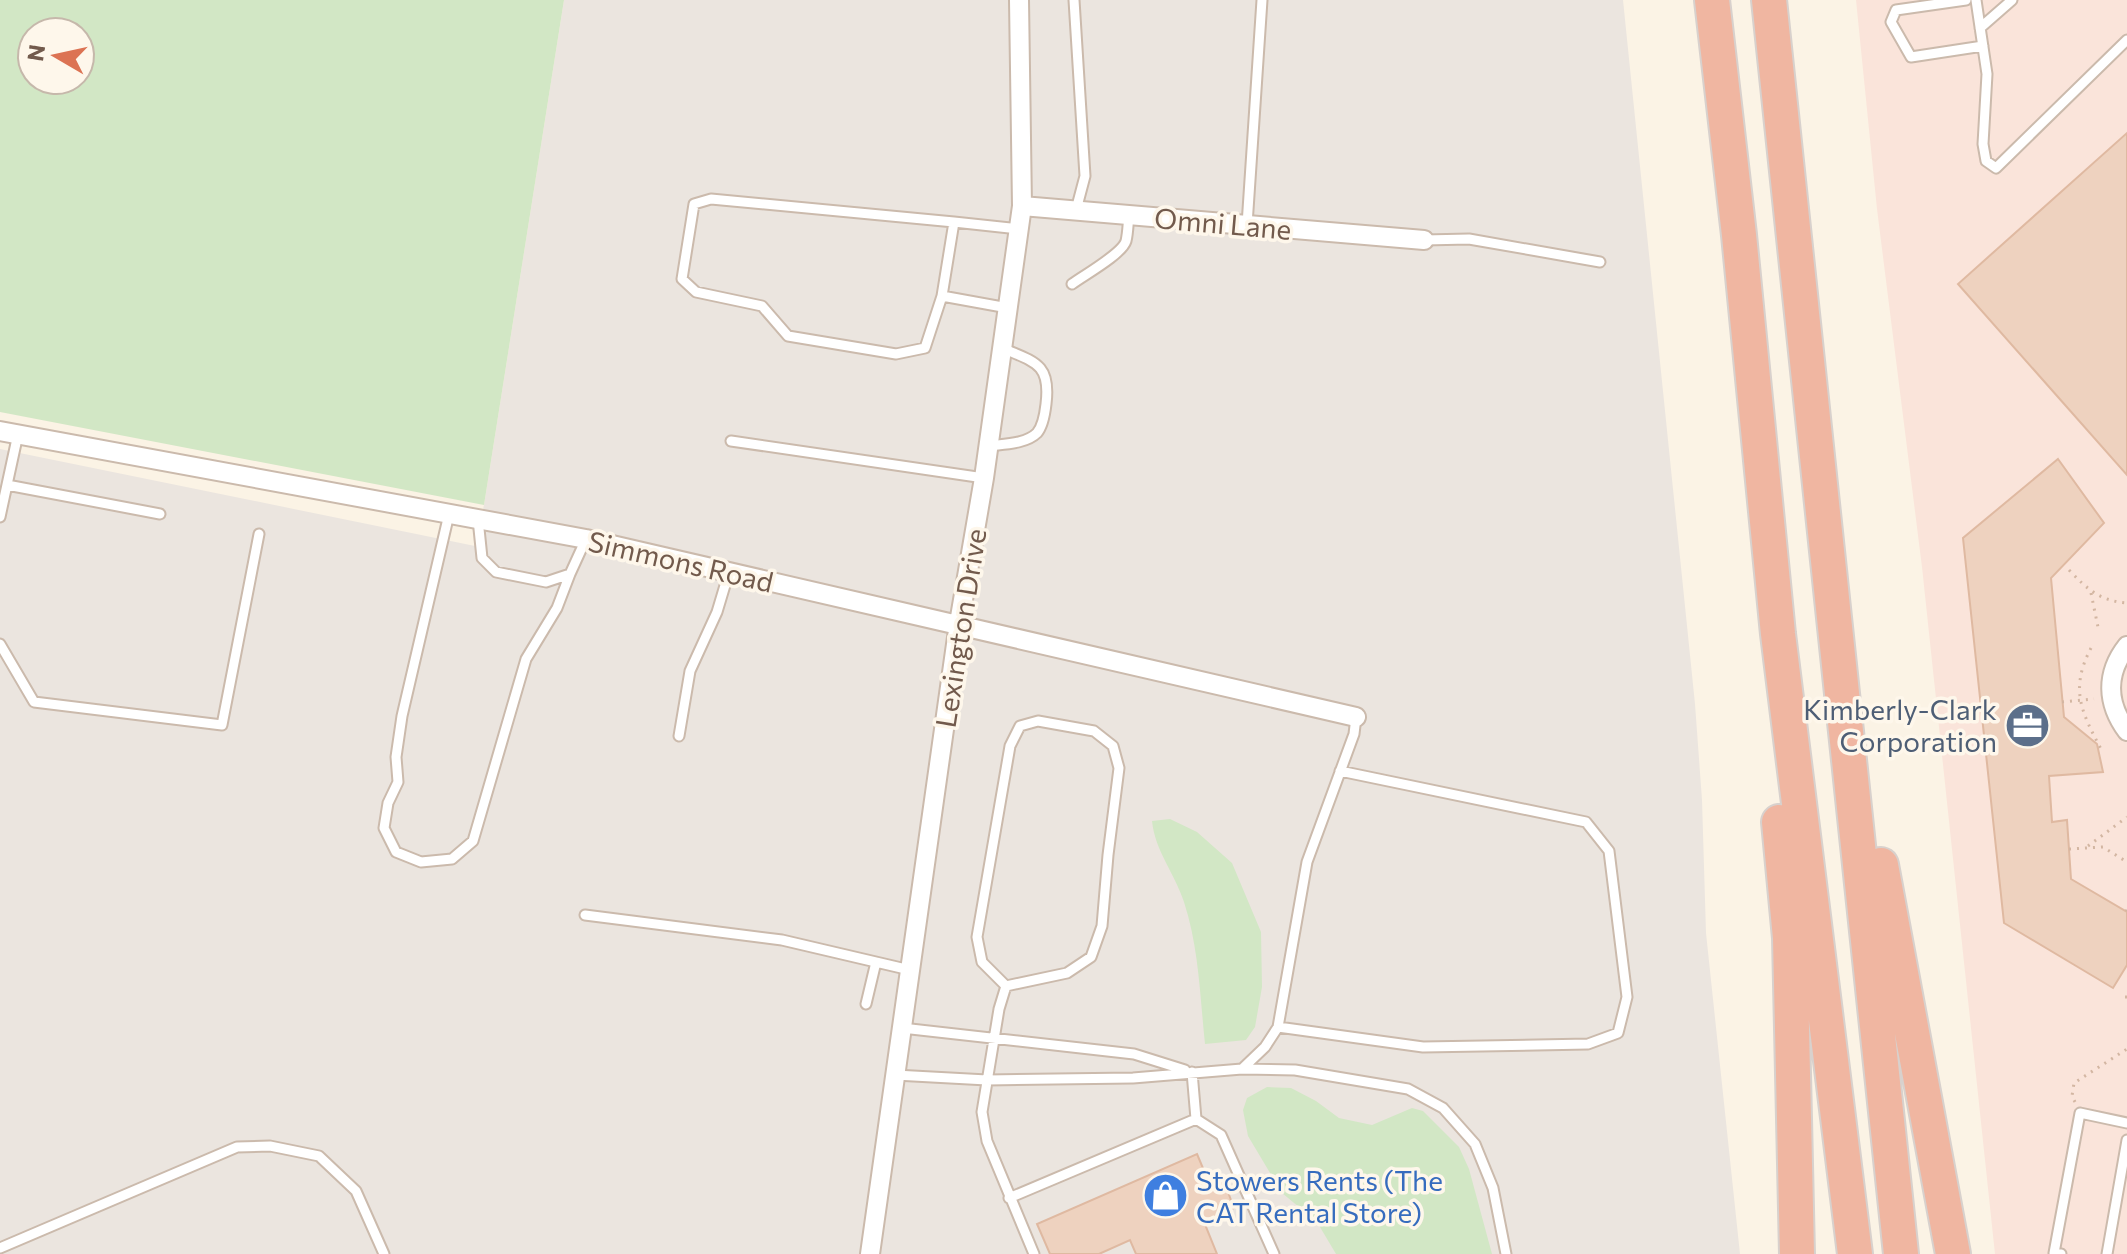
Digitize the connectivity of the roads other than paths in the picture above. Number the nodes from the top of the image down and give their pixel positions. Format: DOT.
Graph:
graph roads {
  1 [pos="1019,0"];
  2 [pos="1074,0"];
  3 [pos="1262,0"];
  4 [pos="1712,0"];
  5 [pos="1769,0"];
  6 [pos="1966,0"];
  7 [pos="1976,0"];
  8 [pos="2012,0"];
  9 [pos="1980,28"];
  10 [pos="2127,40"];
  11 [pos="1983,46"];
  12 [pos="1022,206"];
  13 [pos="1076,210"];
  14 [pos="1129,215"];
  15 [pos="954,222"];
  16 [pos="1247,225"];
  17 [pos="1019,229"];
  18 [pos="1424,240"];
  19 [pos="1600,262"];
  20 [pos="1072,284"];
  21 [pos="942,296"];
  22 [pos="1008,308"];
  23 [pos="1002,348"];
  24 [pos="9,432"];
  25 [pos="731,441"];
  26 [pos="989,446"];
  27 [pos="984,478"];
  28 [pos="7,485"];
  29 [pos="160,514"];
  30 [pos="449,514"];
  31 [pos="0,517"];
  32 [pos="478,519"];
  33 [pos="259,534"];
  34 [pos="586,539"];
  35 [pos="729,572"];
  36 [pos="1831,572"];
  37 [pos="570,574"];
  38 [pos="959,623"];
  39 [pos="1778,634"];
  40 [pos="0,644"];
  41 [pos="2127,646"];
  42 [pos="1356,717"];
  43 [pos="2127,731"];
  44 [pos="679,736"];
  45 [pos="1340,771"];
  46 [pos="585,915"];
  47 [pos="876,962"];
  48 [pos="910,970"];
  49 [pos="1006,986"];
  50 [pos="866,1004"];
  51 [pos="1278,1027"];
  52 [pos="902,1028"];
  53 [pos="995,1037"];
  54 [pos="1242,1069"];
  55 [pos="1192,1072"];
  56 [pos="895,1075"];
  57 [pos="987,1080"];
  58 [pos="1196,1119"];
  59 [pos="2127,1123"];
  60 [pos="2127,1140"];
  61 [pos="1009,1198"];
  62 [pos="0,1248"];
  63 [pos="384,1254"];
  64 [pos="870,1254"];
  65 [pos="1034,1254"];
  66 [pos="1274,1254"];
  67 [pos="1506,1254"];
  68 [pos="1797,1254"];
  69 [pos="1855,1254"];
  70 [pos="1901,1254"];
  71 [pos="1953,1254"];
  72 [pos="2061,1254"];
  73 [pos="2107,1254"];
  1 -- 12 [label="street, Lexington Drive"];
  2 -- 13 [label="lane"];
  3 -- 16 [label="lane"];
  4 -- 39 [label="highway"];
  5 -- 36 [label="highway"];
  6 -- 11 [label="lane"];
  7 -- 9 [label="lane"];
  8 -- 9 [label="lane"];
  9 -- 11 [label="lane"];
  10 -- 11 [label="lane"];
  12 -- 13 [label="street, Omni Lane"];
  12 -- 17 [label="street, Lexington Drive"];
  13 -- 14 [label="street, Omni Lane"];
  14 -- 16 [label="street, Omni Lane"];
  14 -- 20 [label="lane"];
  15 -- 17 [label="lane"];
  15 -- 21 [label="lane"];
  15 -- 21 [label="lane"];
  16 -- 18 [label="street, Omni Lane"];
  17 -- 22 [label="street, Lexington Drive"];
  18 -- 19 [label="lane"];
  21 -- 22 [label="lane"];
  22 -- 23 [label="street, Lexington Drive"];
  23 -- 26 [label="street, Lexington Drive"];
  23 -- 26 [label="lane"];
  24 -- 28 [label="lane"];
  24 -- 30 [label="street, Simmons Road"];
  25 -- 27 [label="lane"];
  26 -- 27 [label="street, Lexington Drive"];
  27 -- 38 [label="street, Lexington Drive"];
  28 -- 29 [label="lane"];
  28 -- 31 [label="lane"];
  30 -- 32 [label="street, Simmons Road"];
  30 -- 37 [label="lane"];
  32 -- 34 [label="street, Simmons Road"];
  32 -- 37 [label="lane"];
  33 -- 40 [label="lane"];
  34 -- 35 [label="street, Simmons Road"];
  34 -- 37 [label="lane"];
  35 -- 38 [label="street, Simmons Road"];
  35 -- 44 [label="lane"];
  36 -- 70 [label="highway"];
  36 -- 71 [label="highway"];
  38 -- 42 [label="street, Simmons Road"];
  38 -- 48 [label="street, Lexington Drive"];
  39 -- 68 [label="highway"];
  39 -- 69 [label="highway"];
  41 -- 43 [label="street"];
  42 -- 45 [label="lane"];
  45 -- 51 [label="lane"];
  45 -- 51 [label="lane"];
  46 -- 47 [label="lane"];
  47 -- 48 [label="lane"];
  47 -- 50 [label="lane"];
  48 -- 52 [label="street, Lexington Drive"];
  49 -- 49 [label="lane"];
  49 -- 53 [label="lane"];
  51 -- 54 [label="lane"];
  52 -- 53 [label="lane"];
  52 -- 56 [label="street, Lexington Drive"];
  53 -- 55 [label="lane"];
  53 -- 57 [label="lane"];
  54 -- 55 [label="lane"];
  54 -- 67 [label="lane"];
  55 -- 57 [label="lane"];
  55 -- 58 [label="lane"];
  56 -- 57 [label="lane"];
  56 -- 64 [label="street, Lexington Drive"];
  57 -- 61 [label="lane"];
  58 -- 61 [label="lane"];
  58 -- 66 [label="lane"];
  59 -- 72 [label="lane"];
  60 -- 73 [label="lane"];
  61 -- 65 [label="lane"];
  62 -- 63 [label="lane"];
}
